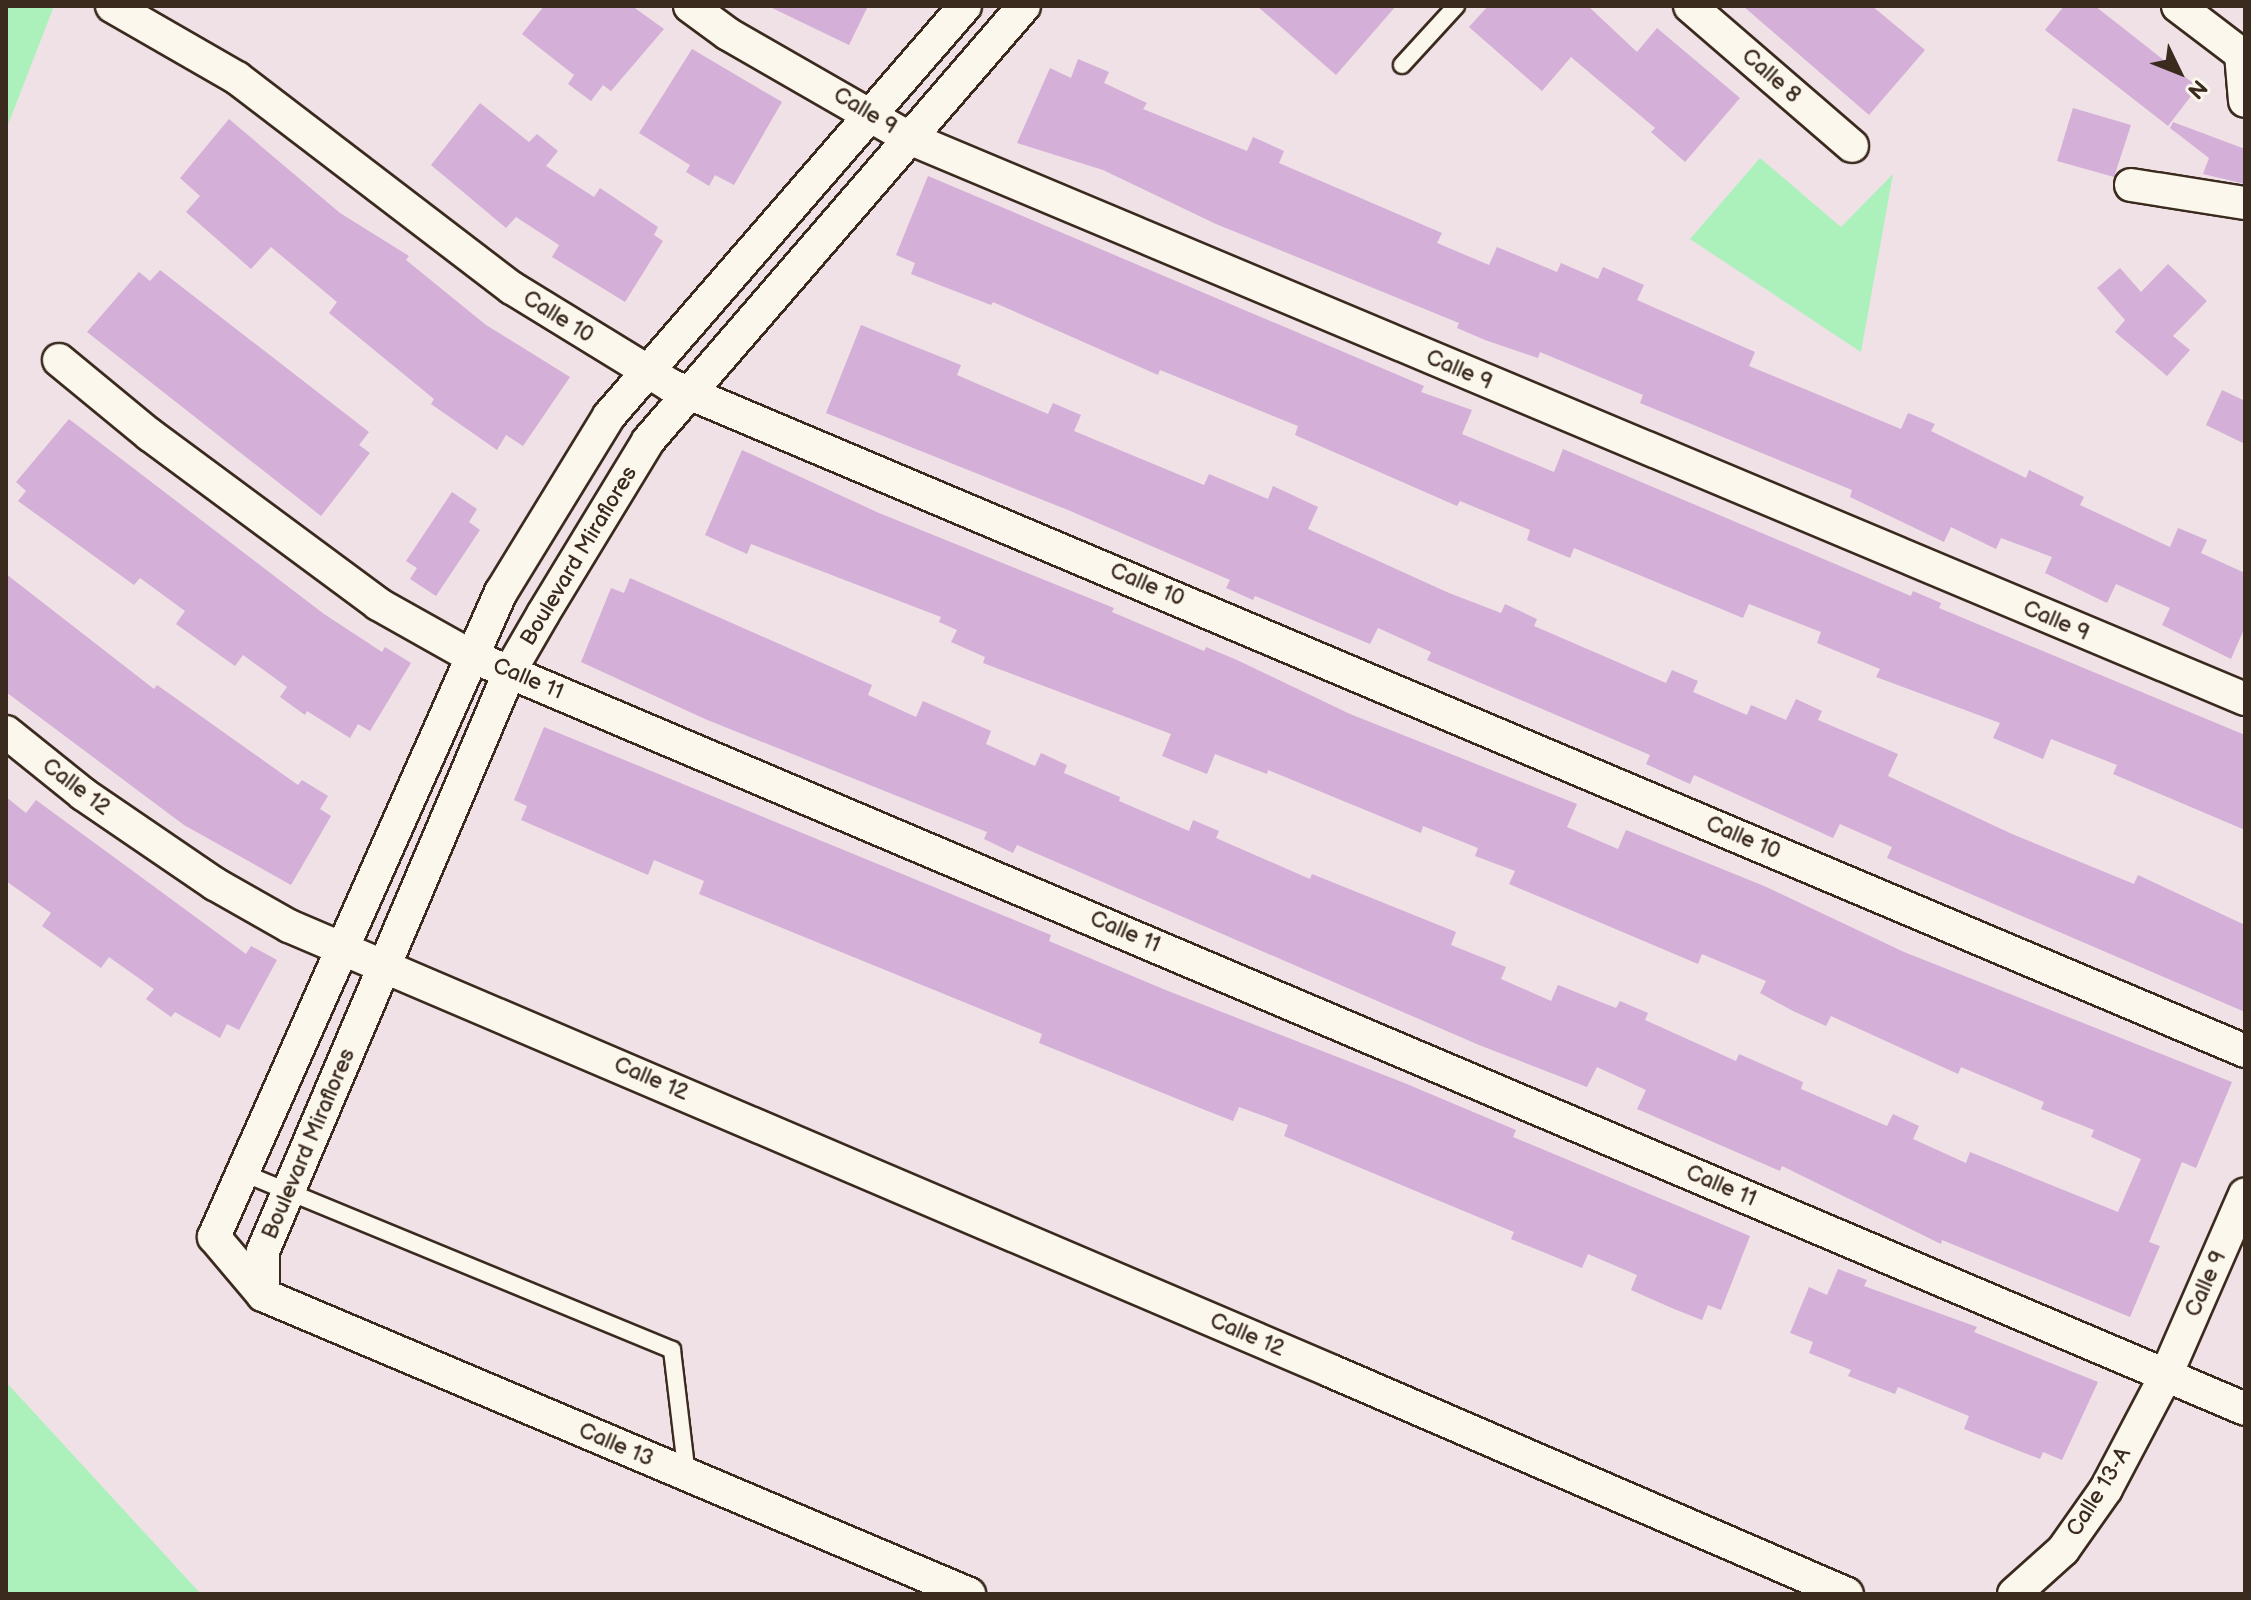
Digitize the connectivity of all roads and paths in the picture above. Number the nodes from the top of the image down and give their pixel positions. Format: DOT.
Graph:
graph roads {
  1 [pos="112,6"];
  2 [pos="690,6"];
  3 [pos="965,6"];
  4 [pos="1024,6"];
  5 [pos="1456,6"];
  6 [pos="1690,6"];
  7 [pos="2178,6"];
  8 [pos="1402,65"];
  9 [pos="2245,101"];
  10 [pos="873,112"];
  11 [pos="909,138"];
  12 [pos="1852,146"];
  13 [pos="2131,185"];
  14 [pos="2245,203"];
  15 [pos="59,360"];
  16 [pos="646,372"];
  17 [pos="690,391"];
  18 [pos="469,655"];
  19 [pos="510,671"];
  20 [pos="2245,699"];
  21 [pos="6,732"];
  22 [pos="340,947"];
  23 [pos="386,965"];
  24 [pos="2245,1051"];
  25 [pos="243,1173"];
  26 [pos="289,1192"];
  27 [pos="2245,1194"];
  28 [pos="263,1295"];
  29 [pos="2166,1375"];
  30 [pos="2245,1409"];
  31 [pos="687,1475"];
  32 [pos="969,1594"];
  33 [pos="1847,1594"];
  34 [pos="2014,1594"];
  1 -- 16 [label="street, Calle 10"];
  2 -- 10 [label="street, Calle 9"];
  3 -- 10 [label="street, Boulevard Miraflores"];
  4 -- 11 [label="street, Boulevard Miraflores"];
  5 -- 8 [label="lane"];
  6 -- 12 [label="street, Calle 8"];
  7 -- 9 [label="street"];
  10 -- 11 [label="street, Calle 9"];
  10 -- 16 [label="street, Boulevard Miraflores"];
  11 -- 17 [label="street, Boulevard Miraflores"];
  11 -- 20 [label="street, Calle 9"];
  13 -- 14 [label="street"];
  15 -- 18 [label="street, Calle 11"];
  16 -- 17 [label="street, Calle 10"];
  16 -- 18 [label="street, Boulevard Miraflores"];
  17 -- 19 [label="street, Boulevard Miraflores"];
  17 -- 24 [label="street, Calle 10"];
  18 -- 19 [label="street, Calle 11"];
  18 -- 22 [label="street, Boulevard Miraflores"];
  19 -- 23 [label="street, Boulevard Miraflores"];
  19 -- 29 [label="street, Calle 11"];
  21 -- 22 [label="street, Calle 12"];
  22 -- 23 [label="street, Calle 12"];
  22 -- 25 [label="street, Boulevard Miraflores"];
  23 -- 26 [label="street, Boulevard Miraflores"];
  23 -- 33 [label="street, Calle 12"];
  25 -- 26 [label="lane"];
  25 -- 28 [label="street, Boulevard Miraflores"];
  26 -- 28 [label="street, Boulevard Miraflores"];
  26 -- 31 [label="lane"];
  27 -- 29 [label="street, Calle 9"];
  28 -- 31 [label="street, Calle 13"];
  29 -- 30 [label="street, Calle 11"];
  29 -- 34 [label="street, Calle 13-A"];
  31 -- 32 [label="street, Calle 13"];
}
